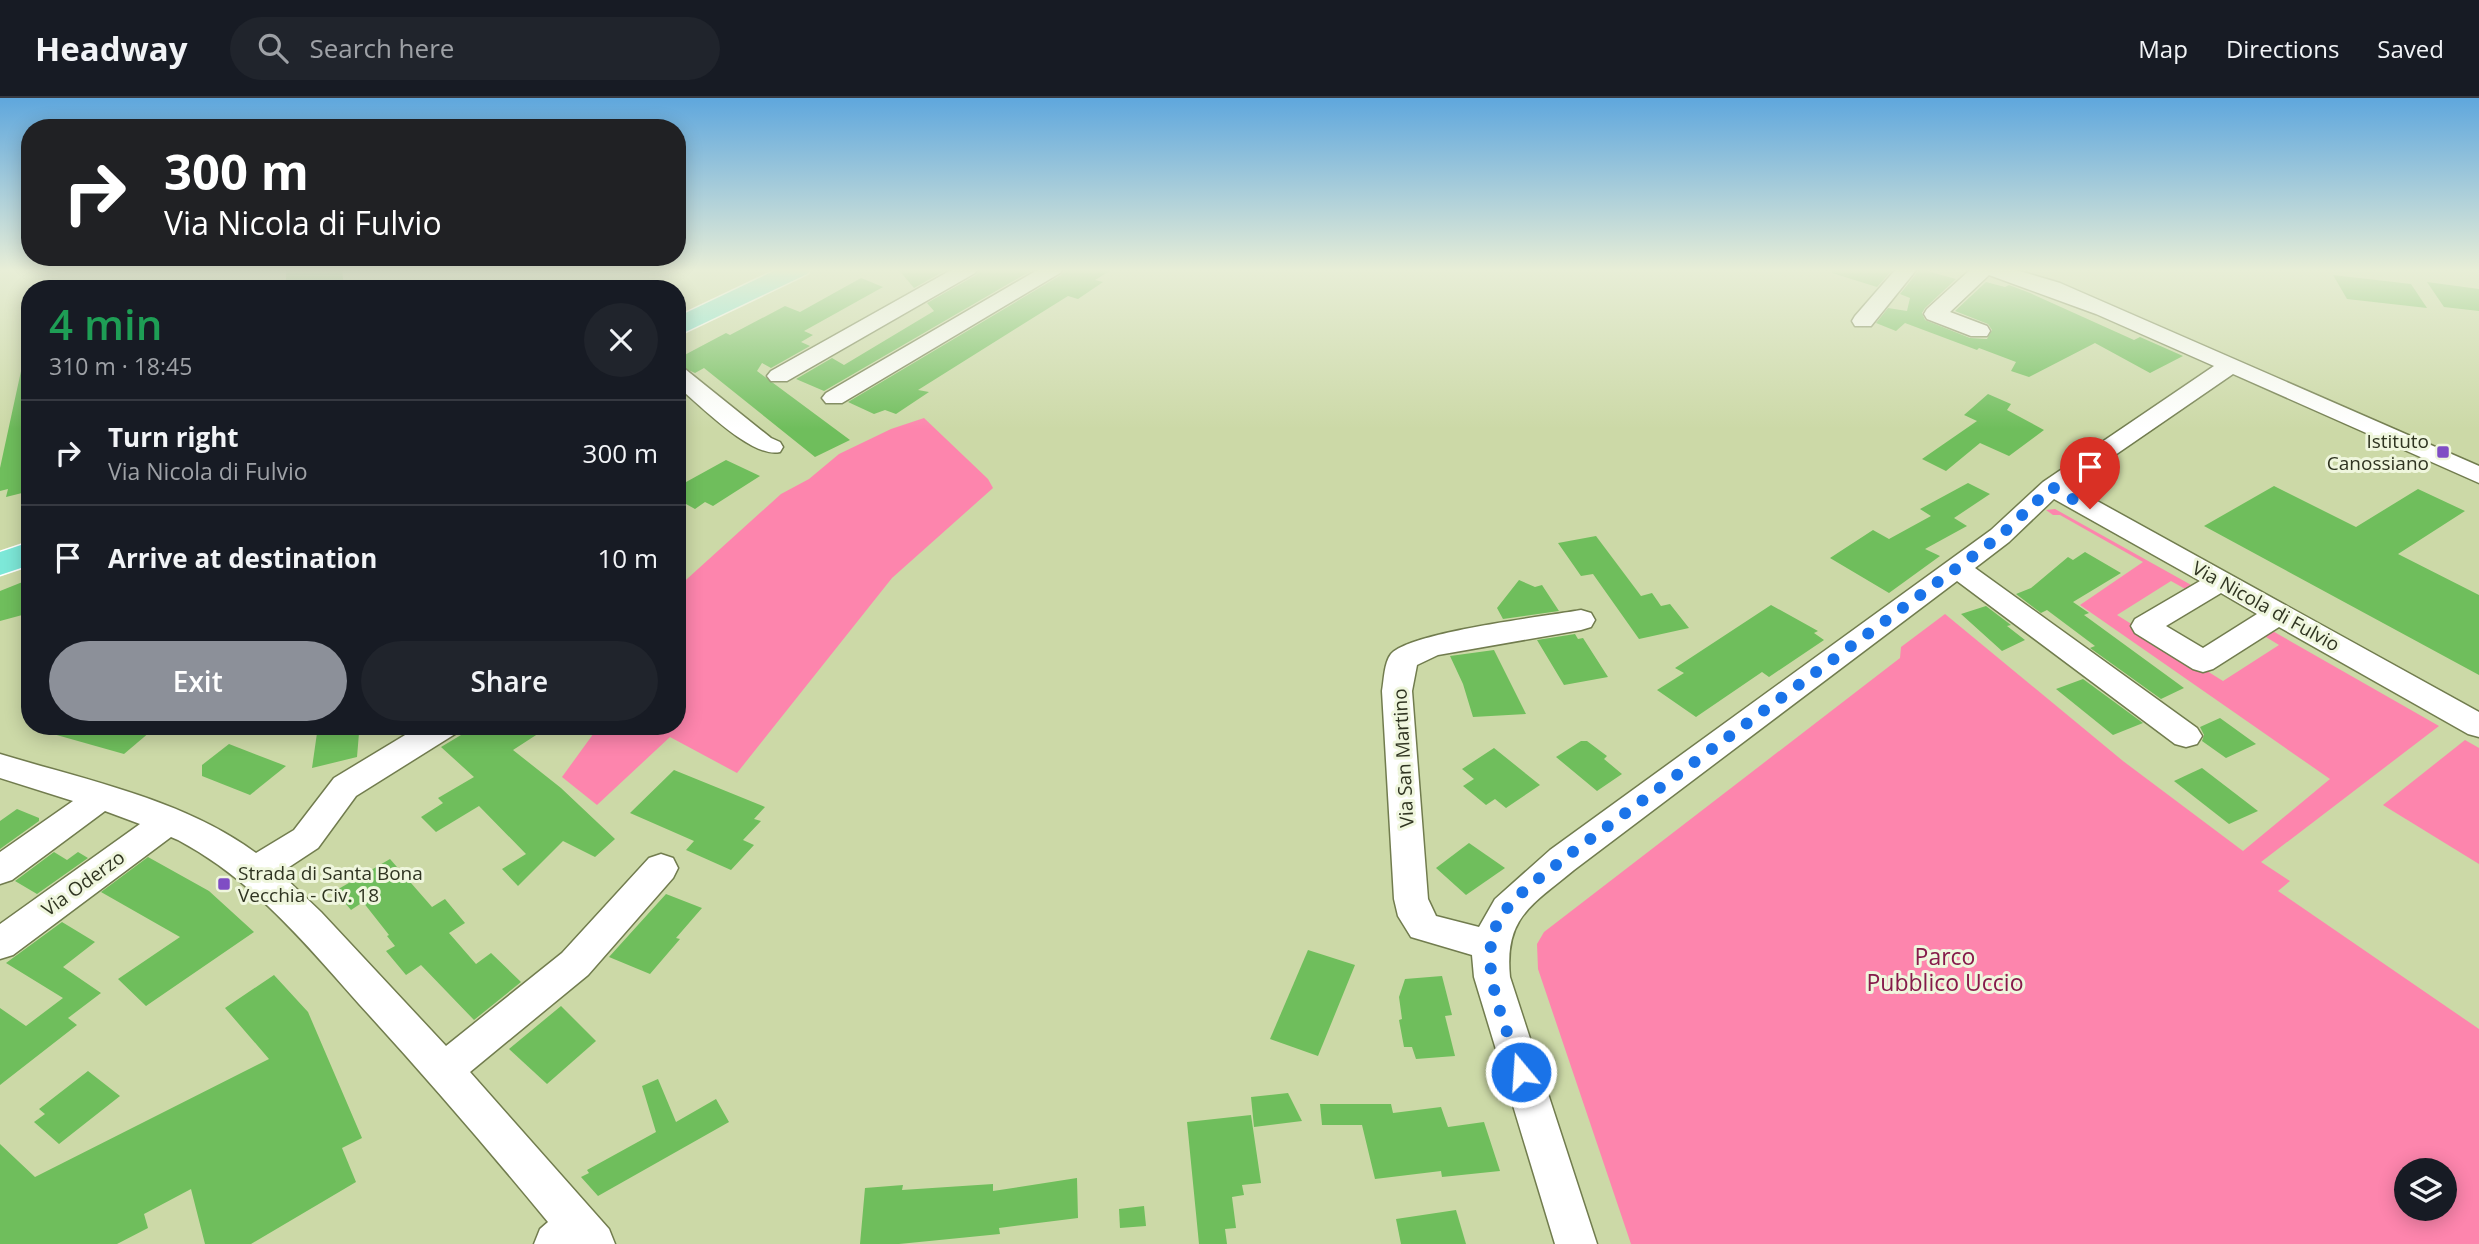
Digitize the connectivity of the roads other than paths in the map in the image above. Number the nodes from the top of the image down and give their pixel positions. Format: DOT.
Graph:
graph roads {
  1 [pos="874,322"];
  2 [pos="962,322"];
  3 [pos="1957,322"];
  4 [pos="2133,322"];
  5 [pos="1979,331"];
  6 [pos="2231,365"];
  7 [pos="779,376"];
  8 [pos="686,381"];
  9 [pos="834,398"];
  10 [pos="771,447"];
  11 [pos="2479,475"];
  12 [pos="2052,487"];
  13 [pos="21,556"];
  14 [pos="0,564"];
  15 [pos="1957,568"];
  16 [pos="2221,581"];
  17 [pos="2278,614"];
  18 [pos="1581,620"];
  19 [pos="2479,726"];
  20 [pos="429,735"];
  21 [pos="2186,736"];
  22 [pos="0,766"];
  23 [pos="99,799"];
  24 [pos="167,822"];
  25 [pos="661,868"];
  26 [pos="0,870"];
  27 [pos="255,871"];
  28 [pos="0,944"];
  29 [pos="1489,945"];
  30 [pos="444,1070"];
  31 [pos="575,1237"];
  32 [pos="1576,1244"];
  1 -- 7 [label="street"];
  2 -- 9 [label="street"];
  3 -- 5 [label="street"];
  4 -- 6 [label="street"];
  6 -- 11 [label="street"];
  6 -- 12 [label="street"];
  8 -- 10 [label="street"];
  12 -- 15 [label="street"];
  12 -- 16 [label="street, Via Nicola di Fulvio"];
  13 -- 14 [label="main road"];
  15 -- 21 [label="street"];
  15 -- 29 [label="street"];
  16 -- 17 [label="street, Via Nicola di Fulvio"];
  16 -- 17 [label="street"];
  17 -- 19 [label="street, Via Nicola di Fulvio"];
  18 -- 29 [label="street, Via San Martino"];
  20 -- 27 [label="street"];
  22 -- 23 [label="street"];
  23 -- 24 [label="street"];
  23 -- 26 [label="street"];
  24 -- 27 [label="street"];
  24 -- 28 [label="street, Via Oderzo"];
  25 -- 30 [label="street"];
  27 -- 30 [label="street"];
  29 -- 32 [label="street"];
  30 -- 31 [label="street"];
}
